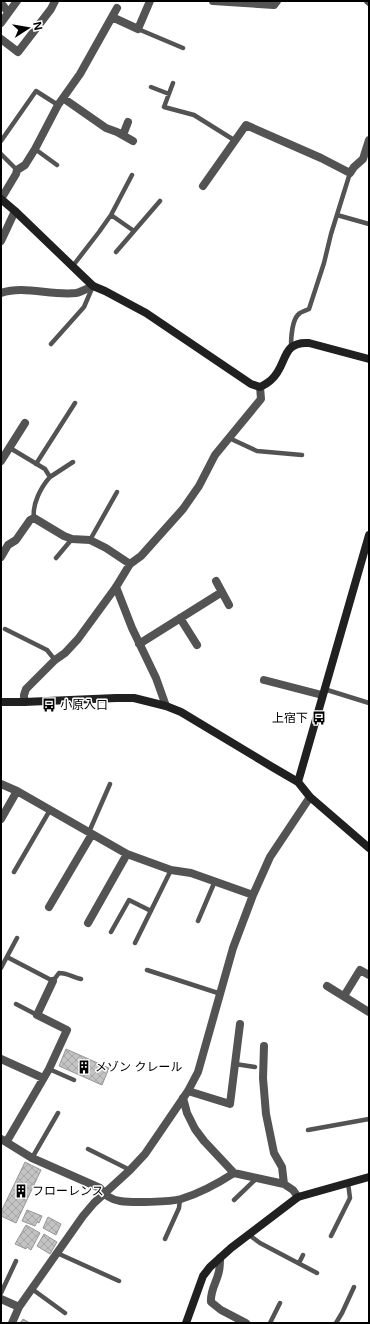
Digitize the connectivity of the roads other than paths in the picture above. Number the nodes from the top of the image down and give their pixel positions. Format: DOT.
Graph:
graph roads {
  1 [pos="17,1"];
  2 [pos="55,1"];
  3 [pos="150,1"];
  4 [pos="213,1"];
  5 [pos="277,1"];
  6 [pos="1,3"];
  7 [pos="117,8"];
  8 [pos="8,12"];
  9 [pos="112,17"];
  10 [pos="1,23"];
  11 [pos="138,29"];
  12 [pos="1,39"];
  13 [pos="183,48"];
  14 [pos="173,83"];
  15 [pos="151,87"];
  16 [pos="169,94"];
  17 [pos="60,101"];
  18 [pos="128,122"];
  19 [pos="123,135"];
  20 [pos="1,140"];
  21 [pos="234,140"];
  22 [pos="369,140"];
  23 [pos="133,141"];
  24 [pos="35,149"];
  25 [pos="1,154"];
  26 [pos="58,165"];
  27 [pos="17,170"];
  28 [pos="350,173"];
  29 [pos="132,174"];
  30 [pos="202,186"];
  31 [pos="1,199"];
  32 [pos="160,201"];
  33 [pos="15,211"];
  34 [pos="111,215"];
  35 [pos="337,215"];
  36 [pos="369,224"];
  37 [pos="134,231"];
  38 [pos="1,241"];
  39 [pos="116,252"];
  40 [pos="72,267"];
  41 [pos="93,286"];
  42 [pos="1,294"];
  43 [pos="51,344"];
  44 [pos="291,348"];
  45 [pos="369,359"];
  46 [pos="260,387"];
  47 [pos="75,403"];
  48 [pos="25,423"];
  49 [pos="229,438"];
  50 [pos="10,448"];
  51 [pos="302,455"];
  52 [pos="1,461"];
  53 [pos="73,462"];
  54 [pos="36,464"];
  55 [pos="50,477"];
  56 [pos="117,492"];
  57 [pos="34,518"];
  58 [pos="369,535"];
  59 [pos="1,539"];
  60 [pos="72,539"];
  61 [pos="90,540"];
  62 [pos="8,545"];
  63 [pos="1,557"];
  64 [pos="56,558"];
  65 [pos="130,564"];
  66 [pos="216,581"];
  67 [pos="116,588"];
  68 [pos="222,592"];
  69 [pos="229,605"];
  70 [pos="180,618"];
  71 [pos="5,629"];
  72 [pos="139,644"];
  73 [pos="197,645"];
  74 [pos="55,660"];
  75 [pos="264,680"];
  76 [pos="323,692"];
  77 [pos="1,702"];
  78 [pos="24,702"];
  79 [pos="369,703"];
  80 [pos="166,706"];
  81 [pos="298,782"];
  82 [pos="1,784"];
  83 [pos="110,784"];
  84 [pos="17,791"];
  85 [pos="310,797"];
  86 [pos="50,810"];
  87 [pos="1,819"];
  88 [pos="91,833"];
  89 [pos="369,848"];
  90 [pos="127,854"];
  91 [pos="171,870"];
  92 [pos="14,872"];
  93 [pos="215,881"];
  94 [pos="253,895"];
  95 [pos="49,907"];
  96 [pos="151,911"];
  97 [pos="198,921"];
  98 [pos="88,923"];
  99 [pos="111,932"];
  100 [pos="18,938"];
  101 [pos="135,943"];
  102 [pos="7,957"];
  103 [pos="1,968"];
  104 [pos="147,970"];
  105 [pos="369,975"];
  106 [pos="81,979"];
  107 [pos="53,981"];
  108 [pos="327,986"];
  109 [pos="221,994"];
  110 [pos="344,996"];
  111 [pos="16,1004"];
  112 [pos="369,1012"];
  113 [pos="37,1015"];
  114 [pos="240,1024"];
  115 [pos="264,1046"];
  116 [pos="1,1059"];
  117 [pos="234,1064"];
  118 [pos="255,1067"];
  119 [pos="49,1069"];
  120 [pos="43,1078"];
  121 [pos="74,1080"];
  122 [pos="185,1094"];
  123 [pos="58,1113"];
  124 [pos="369,1119"];
  125 [pos="308,1130"];
  126 [pos="3,1141"];
  127 [pos="88,1149"];
  128 [pos="32,1158"];
  129 [pos="130,1170"];
  130 [pos="234,1173"];
  131 [pos="369,1177"];
  132 [pos="257,1178"];
  133 [pos="348,1183"];
  134 [pos="284,1184"];
  135 [pos="104,1194"];
  136 [pos="298,1197"];
  137 [pos="180,1199"];
  138 [pos="234,1200"];
  139 [pos="249,1234"];
  140 [pos="331,1236"];
  141 [pos="165,1238"];
  142 [pos="57,1253"];
  143 [pos="303,1255"];
  144 [pos="220,1258"];
  145 [pos="16,1261"];
  146 [pos="299,1263"];
  147 [pos="317,1273"];
  148 [pos="119,1281"];
  149 [pos="354,1287"];
  150 [pos="32,1289"];
  151 [pos="1,1293"];
  152 [pos="1,1299"];
  153 [pos="280,1303"];
  154 [pos="20,1307"];
  155 [pos="65,1313"];
  156 [pos="12,1323"];
  157 [pos="186,1323"];
  158 [pos="246,1323"];
  159 [pos="270,1323"];
  160 [pos="336,1323"];
  1 -- 8 [label="street"];
  2 -- 12 [label="street"];
  3 -- 11 [label="street"];
  4 -- 5 [label="street"];
  6 -- 8 [label="street"];
  7 -- 9 [label="street"];
  8 -- 10 [label="street"];
  9 -- 11 [label="street"];
  9 -- 17 [label="street"];
  11 -- 13 [label="lane"];
  14 -- 16 [label="lane"];
  15 -- 16 [label="lane"];
  16 -- 21 [label="lane"];
  17 -- 19 [label="street"];
  17 -- 20 [label="lane"];
  17 -- 24 [label="street"];
  18 -- 19 [label="street"];
  19 -- 23 [label="street"];
  21 -- 28 [label="street"];
  21 -- 30 [label="street"];
  22 -- 28 [label="street"];
  24 -- 26 [label="lane"];
  24 -- 27 [label="street"];
  25 -- 27 [label="lane"];
  27 -- 31 [label="street"];
  28 -- 35 [label="lane"];
  29 -- 34 [label="lane"];
  31 -- 33 [label="street"];
  32 -- 37 [label="lane"];
  33 -- 38 [label="street"];
  33 -- 40 [label="street"];
  34 -- 37 [label="lane"];
  34 -- 40 [label="lane"];
  35 -- 36 [label="lane"];
  35 -- 44 [label="lane"];
  37 -- 39 [label="lane"];
  40 -- 41 [label="street"];
  41 -- 42 [label="street"];
  41 -- 43 [label="lane"];
  41 -- 46 [label="street"];
  44 -- 45 [label="street"];
  44 -- 46 [label="street"];
  46 -- 49 [label="street"];
  47 -- 54 [label="lane"];
  48 -- 50 [label="street"];
  49 -- 51 [label="lane"];
  49 -- 65 [label="street"];
  50 -- 52 [label="street"];
  50 -- 54 [label="lane"];
  53 -- 55 [label="lane"];
  54 -- 55 [label="lane"];
  55 -- 57 [label="lane"];
  56 -- 61 [label="lane"];
  57 -- 60 [label="street"];
  57 -- 62 [label="street"];
  58 -- 76 [label="street"];
  59 -- 62 [label="street"];
  60 -- 61 [label="street"];
  60 -- 64 [label="lane"];
  61 -- 65 [label="street"];
  62 -- 63 [label="street"];
  65 -- 67 [label="street"];
  66 -- 68 [label="street"];
  67 -- 72 [label="street"];
  67 -- 74 [label="street"];
  68 -- 69 [label="street"];
  68 -- 70 [label="street"];
  70 -- 72 [label="street"];
  70 -- 73 [label="street"];
  71 -- 74 [label="lane"];
  72 -- 80 [label="street"];
  74 -- 78 [label="street"];
  75 -- 76 [label="street"];
  76 -- 79 [label="lane"];
  76 -- 81 [label="street"];
  77 -- 78 [label="street"];
  78 -- 80 [label="street"];
  80 -- 81 [label="street"];
  81 -- 85 [label="street"];
  82 -- 84 [label="street"];
  83 -- 88 [label="lane"];
  84 -- 86 [label="street"];
  84 -- 87 [label="street"];
  85 -- 89 [label="street"];
  85 -- 94 [label="street"];
  86 -- 88 [label="street"];
  86 -- 92 [label="lane"];
  88 -- 90 [label="street"];
  88 -- 95 [label="street"];
  90 -- 91 [label="street"];
  90 -- 98 [label="street"];
  91 -- 93 [label="street"];
  91 -- 96 [label="lane"];
  93 -- 94 [label="street"];
  93 -- 97 [label="lane"];
  94 -- 109 [label="street"];
  96 -- 99 [label="lane"];
  96 -- 101 [label="lane"];
  100 -- 102 [label="lane"];
  102 -- 103 [label="lane"];
  102 -- 107 [label="lane"];
  104 -- 109 [label="lane"];
  105 -- 110 [label="street"];
  106 -- 107 [label="lane"];
  107 -- 113 [label="street"];
  108 -- 110 [label="street"];
  109 -- 122 [label="street"];
  110 -- 112 [label="street"];
  111 -- 113 [label="lane"];
  113 -- 119 [label="street"];
  114 -- 117 [label="street"];
  115 -- 134 [label="street"];
  116 -- 120 [label="street"];
  117 -- 118 [label="lane"];
  117 -- 122 [label="street"];
  119 -- 120 [label="street"];
  119 -- 121 [label="lane"];
  120 -- 126 [label="street"];
  122 -- 129 [label="street"];
  122 -- 130 [label="street"];
  123 -- 128 [label="lane"];
  124 -- 125 [label="lane"];
  126 -- 128 [label="street"];
  127 -- 129 [label="lane"];
  128 -- 135 [label="street"];
  129 -- 135 [label="street"];
  130 -- 132 [label="street"];
  130 -- 137 [label="street"];
  131 -- 133 [label="street"];
  132 -- 134 [label="street"];
  132 -- 138 [label="lane"];
  133 -- 136 [label="street"];
  133 -- 140 [label="lane"];
  134 -- 136 [label="street"];
  135 -- 137 [label="street"];
  135 -- 142 [label="street"];
  136 -- 139 [label="street"];
  137 -- 141 [label="lane"];
  139 -- 144 [label="street"];
  139 -- 146 [label="lane"];
  142 -- 148 [label="lane"];
  142 -- 150 [label="street"];
  143 -- 146 [label="lane"];
  144 -- 157 [label="street"];
  144 -- 158 [label="street"];
  145 -- 151 [label="lane"];
  146 -- 147 [label="lane"];
  149 -- 160 [label="lane"];
  150 -- 154 [label="street"];
  150 -- 155 [label="lane"];
  152 -- 154 [label="street"];
  153 -- 159 [label="lane"];
  154 -- 156 [label="street"];
}
